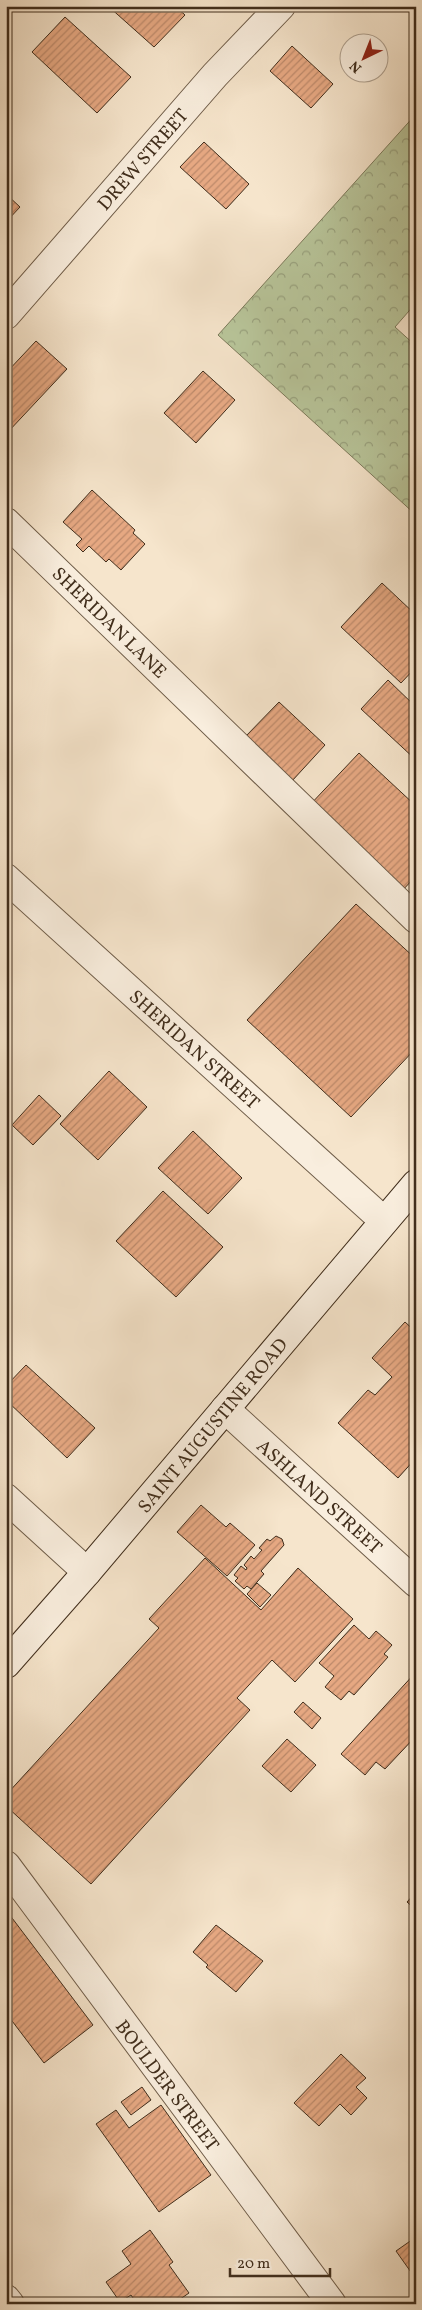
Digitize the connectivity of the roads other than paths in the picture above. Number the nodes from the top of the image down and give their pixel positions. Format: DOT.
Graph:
graph roads {
  1 [pos="281,6"];
  2 [pos="6,315"];
  3 [pos="6,522"];
  4 [pos="6,878"];
  5 [pos="416,919"];
  6 [pos="416,1184"];
  7 [pos="384,1221"];
  8 [pos="225,1409"];
  9 [pos="6,1498"];
  10 [pos="87,1572"];
  11 [pos="416,1584"];
  12 [pos="6,1664"];
  13 [pos="6,1865"];
  14 [pos="6,2299"];
  15 [pos="10,2304"];
  16 [pos="332,2304"];
  1 -- 2 [label="street, DREW STREET"];
  3 -- 5 [label="street, SHERIDAN LANE"];
  4 -- 7 [label="street, SHERIDAN STREET"];
  6 -- 7 [label="street, SAINT AUGUSTINE ROAD"];
  7 -- 8 [label="street, SAINT AUGUSTINE ROAD"];
  8 -- 10 [label="street, SAINT AUGUSTINE ROAD"];
  8 -- 11 [label="street, ASHLAND STREET"];
  9 -- 10 [label="street"];
  10 -- 12 [label="street, SAINT AUGUSTINE ROAD"];
  13 -- 16 [label="street, BOULDER STREET"];
  14 -- 15 [label="street"];
}
